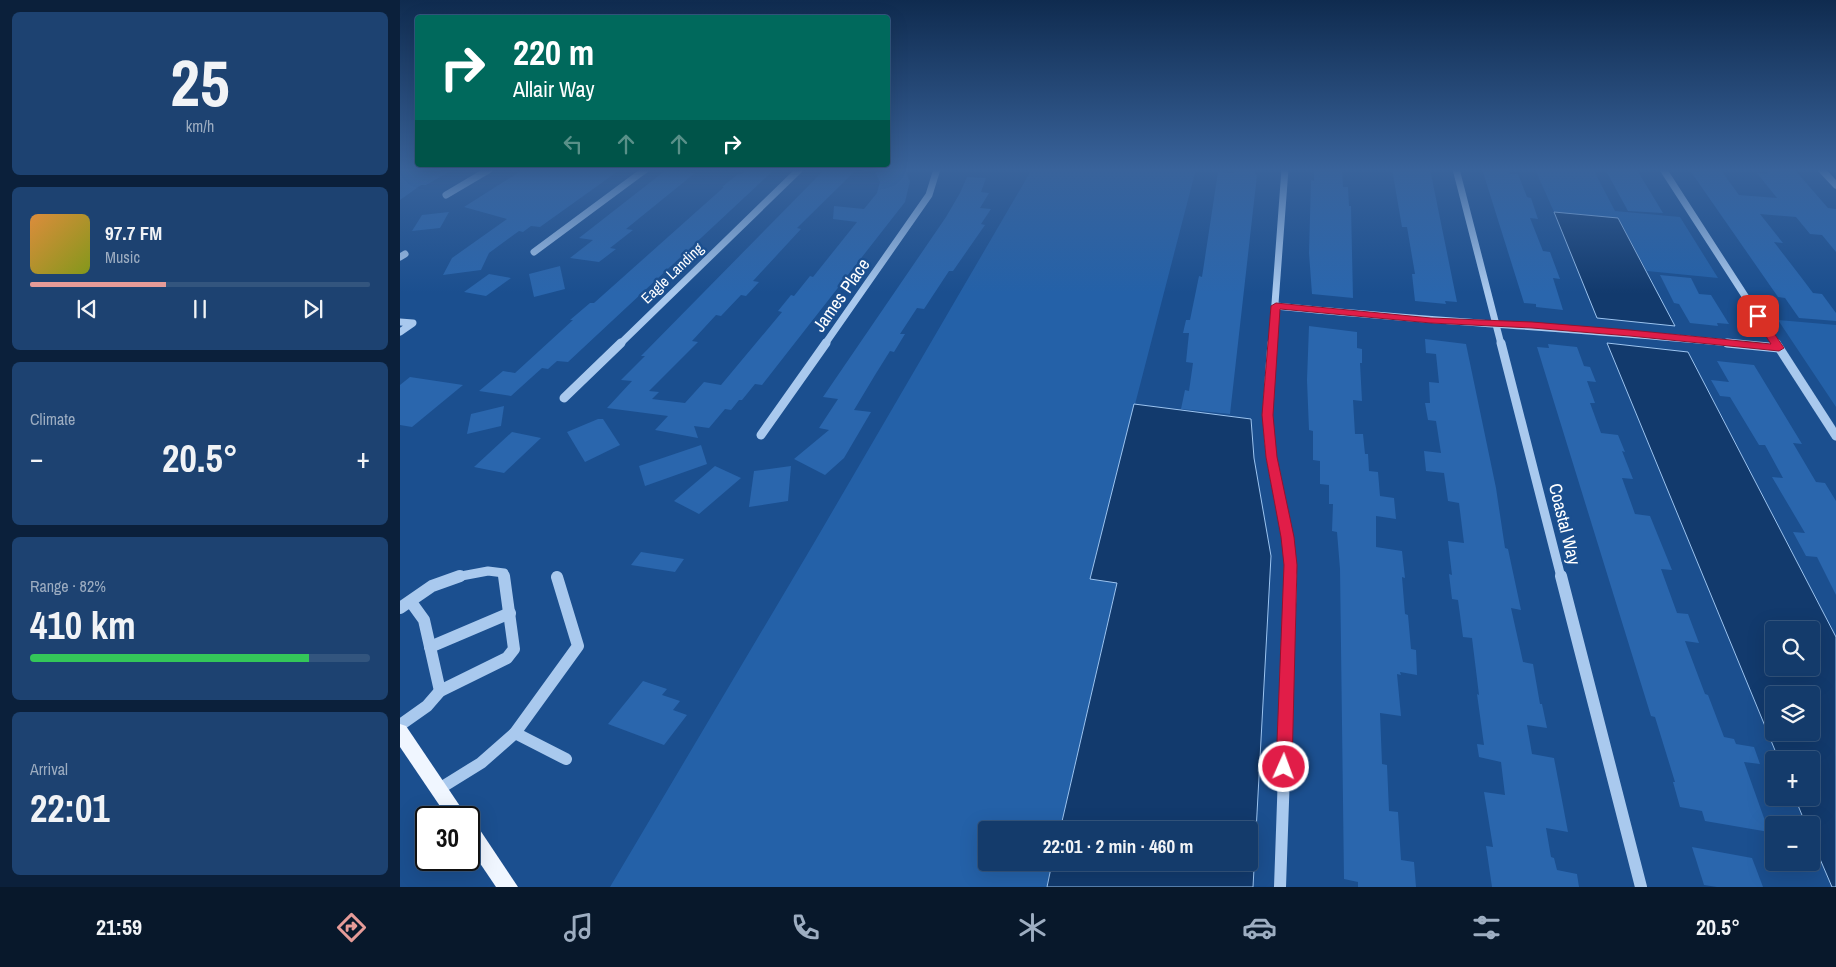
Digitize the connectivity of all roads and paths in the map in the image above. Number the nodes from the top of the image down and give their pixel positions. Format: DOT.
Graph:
graph roads {
  1 [pos="589,210"];
  2 [pos="757,210"];
  3 [pos="918,210"];
  4 [pos="1282,210"];
  5 [pos="1467,210"];
  6 [pos="1690,210"];
  7 [pos="534,252"];
  8 [pos="1276,306"];
  9 [pos="400,322"];
  10 [pos="1496,323"];
  11 [pos="400,332"];
  12 [pos="1779,348"];
  13 [pos="564,398"];
  14 [pos="760,434"];
  15 [pos="1836,436"];
  16 [pos="557,577"];
  17 [pos="411,602"];
  18 [pos="400,608"];
  19 [pos="510,612"];
  20 [pos="430,647"];
  21 [pos="440,691"];
  22 [pos="400,725"];
  23 [pos="400,732"];
  24 [pos="515,733"];
  25 [pos="566,759"];
  26 [pos="439,789"];
  27 [pos="451,806"];
  28 [pos="480,848"];
  29 [pos="508,887"];
  30 [pos="1280,887"];
  31 [pos="1641,887"];
  1 -- 7 [label="street"];
  2 -- 13 [label="street, Eagle Landing"];
  3 -- 14 [label="street, James Place"];
  4 -- 8 [label="street"];
  5 -- 10 [label="street, Coastal Way"];
  6 -- 12 [label="street"];
  8 -- 10 [label="street"];
  8 -- 30 [label="street"];
  9 -- 11 [label="street"];
  10 -- 12 [label="street"];
  10 -- 31 [label="street, Coastal Way"];
  12 -- 15 [label="street"];
  16 -- 24 [label="street"];
  17 -- 18 [label="street"];
  17 -- 19 [label="street"];
  17 -- 20 [label="street"];
  19 -- 20 [label="street"];
  19 -- 21 [label="street"];
  20 -- 21 [label="street"];
  21 -- 22 [label="street"];
  23 -- 26 [label="main road"];
  24 -- 25 [label="street"];
  24 -- 26 [label="street"];
  26 -- 27 [label="main road"];
  28 -- 29 [label="main road"];
}
